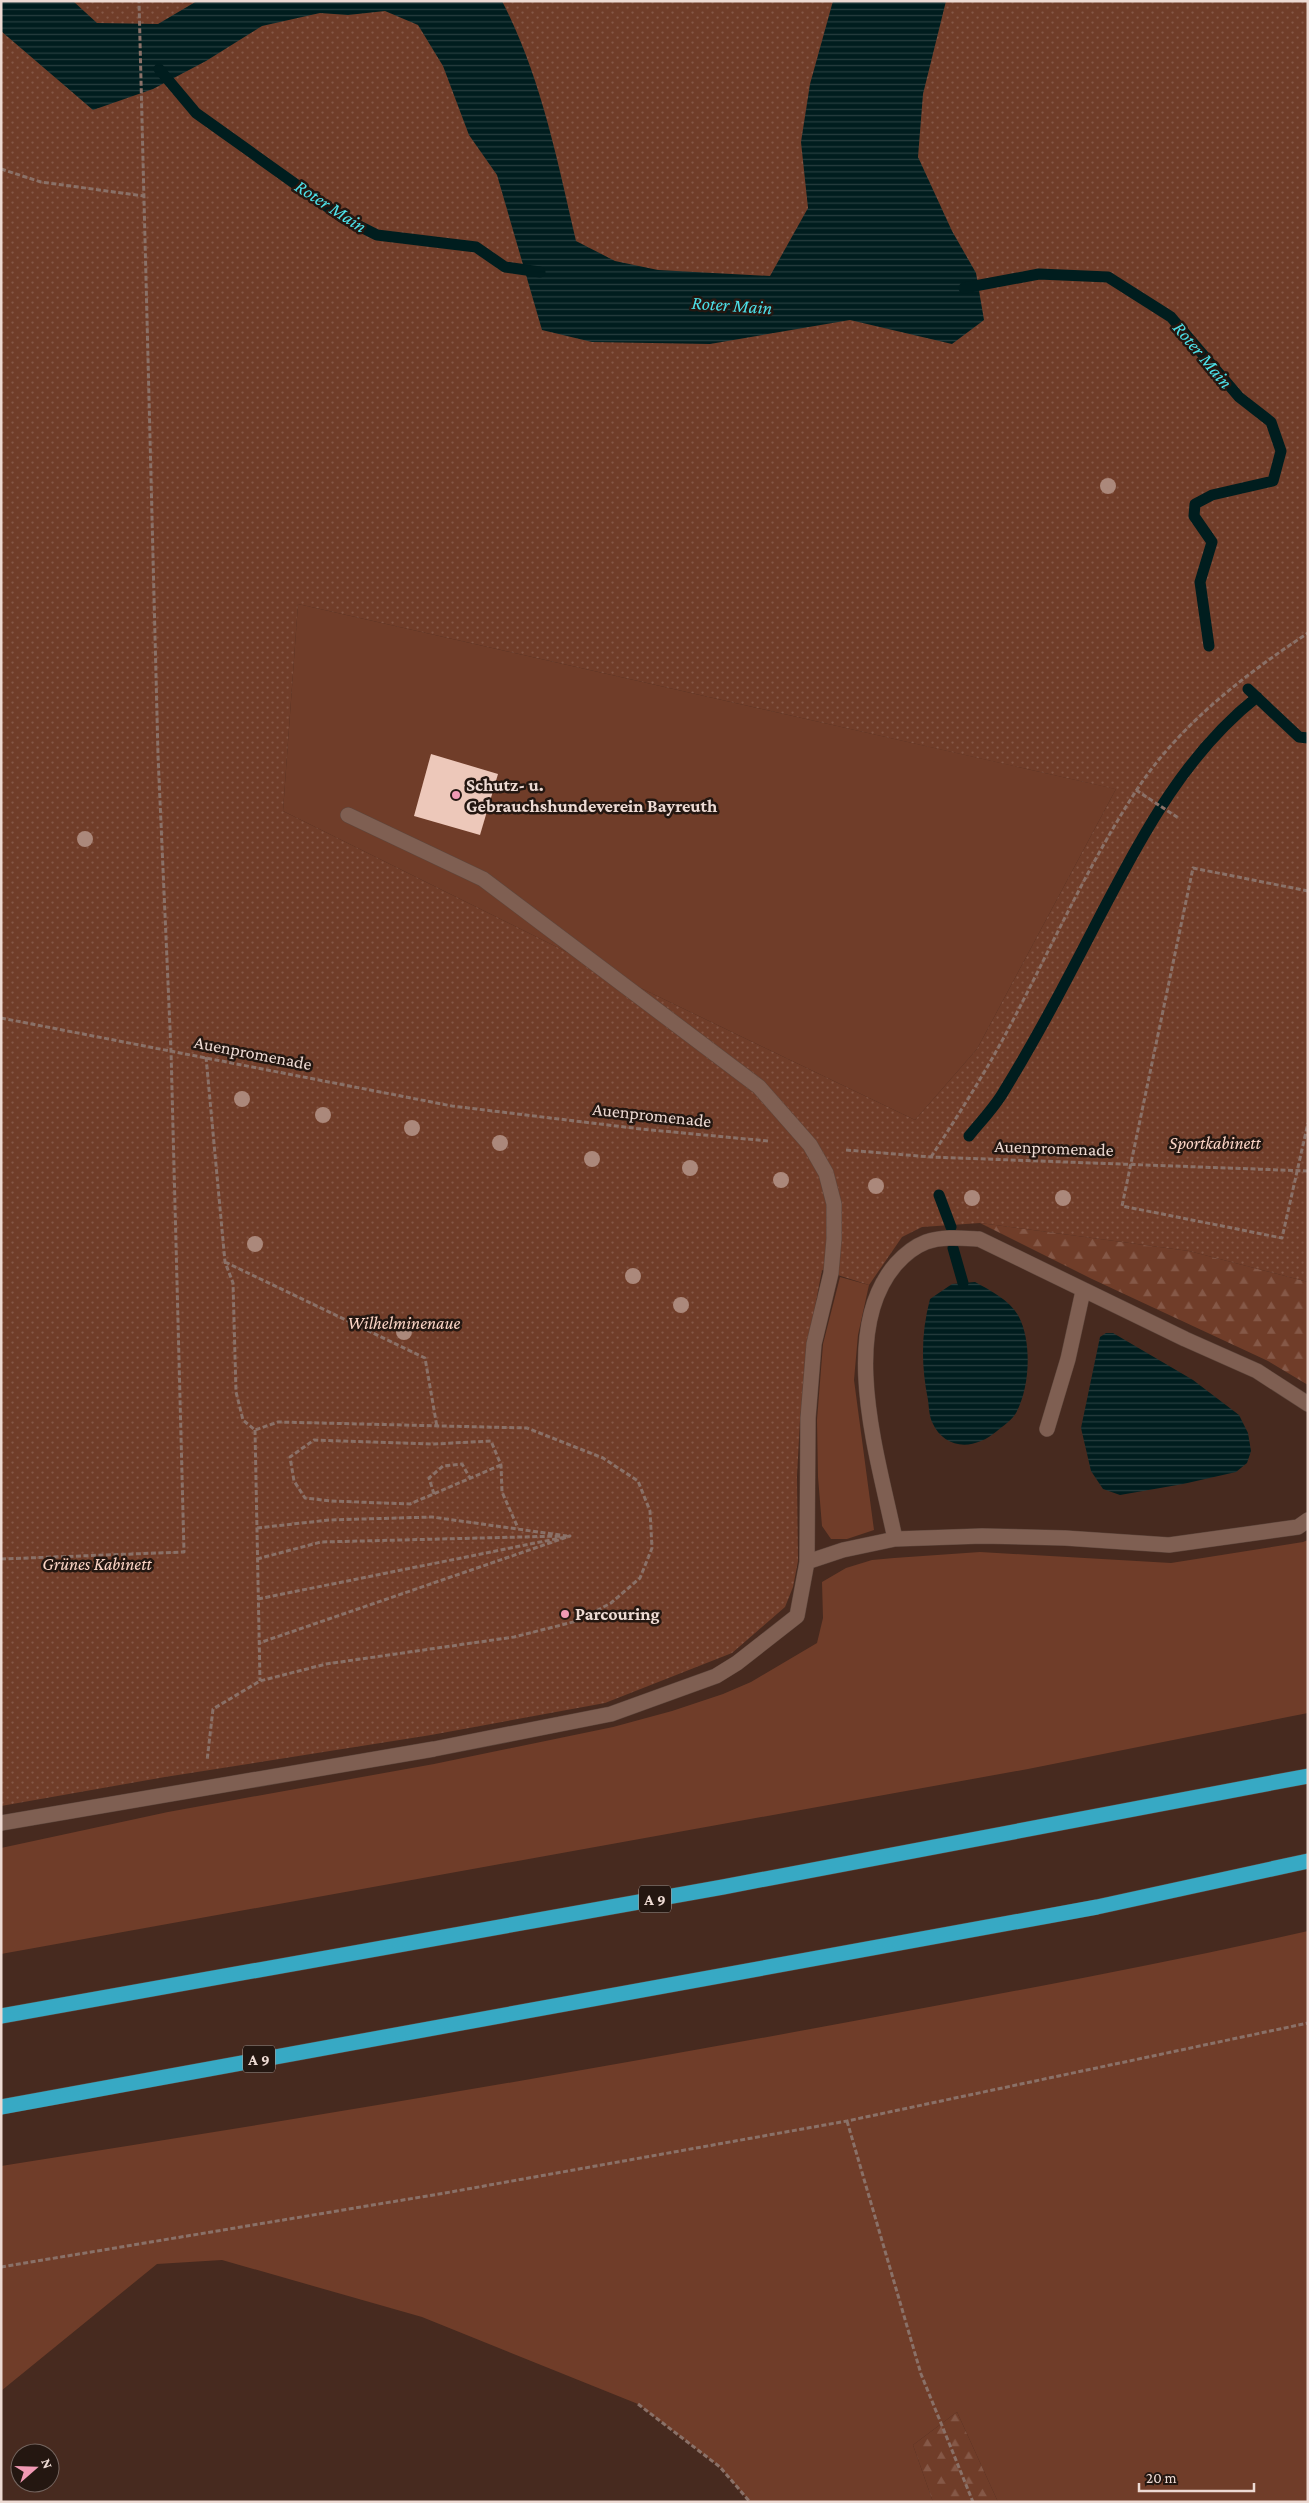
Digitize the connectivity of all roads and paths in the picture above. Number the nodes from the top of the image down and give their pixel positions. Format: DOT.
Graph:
graph roads {
  1 [pos="139,1"];
  2 [pos="1,169"];
  3 [pos="144,196"];
  4 [pos="1308,633"];
  5 [pos="1136,790"];
  6 [pos="348,815"];
  7 [pos="1180,819"];
  8 [pos="1308,891"];
  9 [pos="1,1018"];
  10 [pos="171,1051"];
  11 [pos="206,1058"];
  12 [pos="1308,1123"];
  13 [pos="810,1145"];
  14 [pos="930,1157"];
  15 [pos="1130,1164"];
  16 [pos="1297,1171"];
  17 [pos="1308,1171"];
  18 [pos="225,1262"];
  19 [pos="1083,1291"];
  20 [pos="1308,1404"];
  21 [pos="437,1427"];
  22 [pos="1046,1429"];
  23 [pos="255,1430"];
  24 [pos="502,1465"];
  25 [pos="470,1478"];
  26 [pos="434,1494"];
  27 [pos="1308,1520"];
  28 [pos="257,1528"];
  29 [pos="519,1529"];
  30 [pos="570,1536"];
  31 [pos="895,1539"];
  32 [pos="1,1559"];
  33 [pos="257,1559"];
  34 [pos="806,1562"];
  35 [pos="258,1600"];
  36 [pos="259,1643"];
  37 [pos="260,1681"];
  38 [pos="1308,1776"];
  39 [pos="204,1788"];
  40 [pos="1,1823"];
  41 [pos="1308,1862"];
  42 [pos="1,2016"];
  43 [pos="1308,2023"];
  44 [pos="1,2107"];
  45 [pos="847,2121"];
  46 [pos="1,2267"];
  47 [pos="638,2404"];
  48 [pos="750,2502"];
  49 [pos="974,2502"];
  1 -- 3 [label="path"];
  2 -- 3 [label="path"];
  3 -- 10 [label="path"];
  4 -- 5 [label="path"];
  5 -- 7 [label="path"];
  5 -- 14 [label="path"];
  6 -- 13 [label="lane"];
  8 -- 15 [label="path"];
  9 -- 10 [label="path, Auenpromenade"];
  10 -- 11 [label="path, Auenpromenade"];
  10 -- 32 [label="path"];
  11 -- 13 [label="path, Auenpromenade"];
  11 -- 18 [label="path"];
  12 -- 16 [label="path"];
  13 -- 14 [label="path, Auenpromenade"];
  13 -- 34 [label="lane"];
  14 -- 15 [label="path, Auenpromenade"];
  15 -- 16 [label="path, Auenpromenade"];
  15 -- 16 [label="path"];
  16 -- 17 [label="path, Auenpromenade"];
  18 -- 21 [label="path"];
  18 -- 23 [label="path"];
  19 -- 20 [label="lane"];
  19 -- 22 [label="lane"];
  19 -- 31 [label="lane"];
  21 -- 23 [label="path"];
  21 -- 37 [label="path"];
  23 -- 28 [label="path"];
  24 -- 25 [label="path"];
  24 -- 26 [label="path"];
  24 -- 29 [label="path"];
  25 -- 26 [label="path"];
  25 -- 26 [label="path"];
  27 -- 31 [label="lane"];
  28 -- 29 [label="path"];
  28 -- 33 [label="path"];
  29 -- 30 [label="path"];
  30 -- 33 [label="path"];
  30 -- 35 [label="path"];
  30 -- 36 [label="path"];
  31 -- 34 [label="lane"];
  33 -- 35 [label="path"];
  34 -- 39 [label="lane"];
  35 -- 36 [label="path"];
  36 -- 37 [label="path"];
  37 -- 39 [label="path"];
  38 -- 42 [label="highway, A 9"];
  39 -- 40 [label="lane"];
  41 -- 44 [label="highway, A 9"];
  43 -- 45 [label="path"];
  45 -- 46 [label="path"];
  45 -- 49 [label="path"];
  47 -- 48 [label="path"];
}
